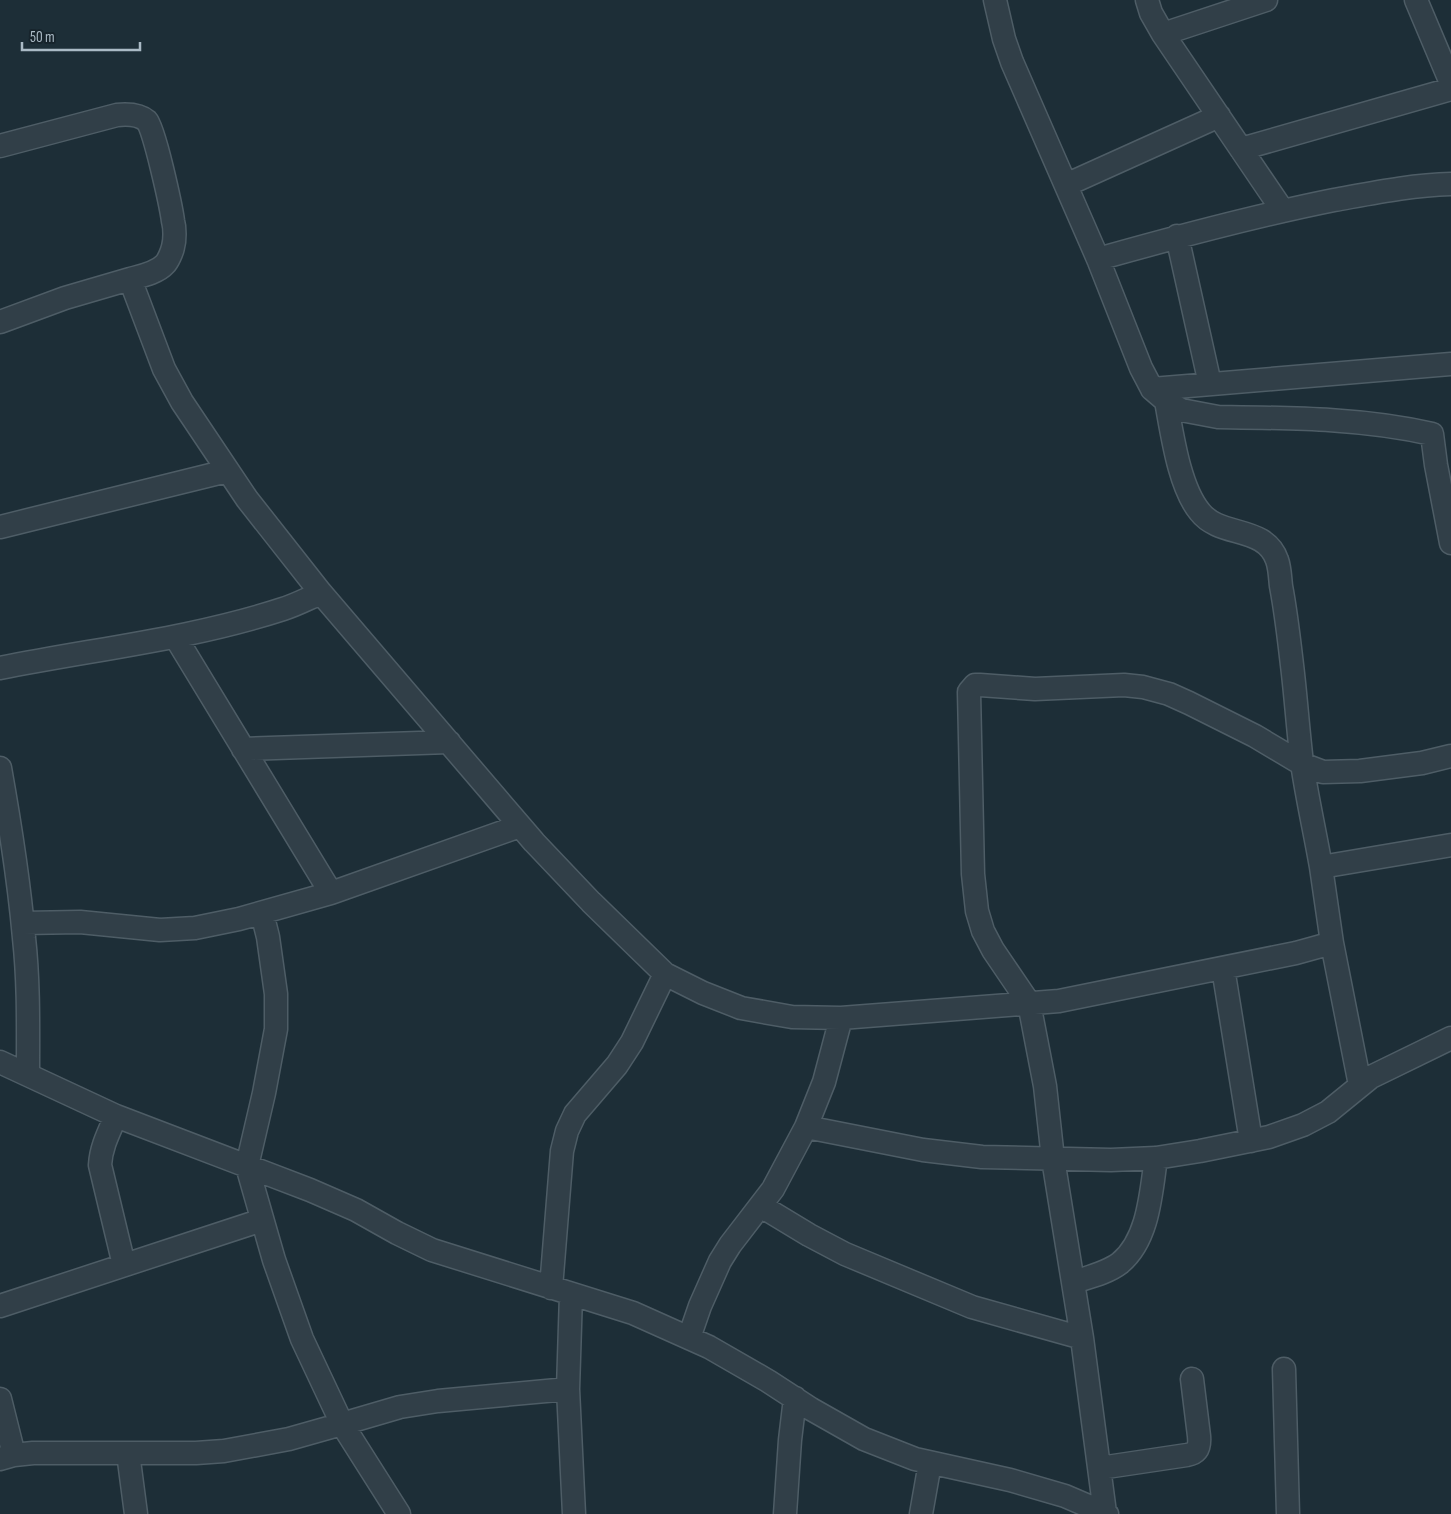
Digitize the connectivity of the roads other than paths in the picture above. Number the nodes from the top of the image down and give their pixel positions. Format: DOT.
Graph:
graph roads {
  1 [pos="995,0"];
  2 [pos="1147,0"];
  3 [pos="1266,0"];
  4 [pos="1416,0"];
  5 [pos="1163,34"];
  6 [pos="1451,83"];
  7 [pos="1451,89"];
  8 [pos="1219,116"];
  9 [pos="0,146"];
  10 [pos="1241,149"];
  11 [pos="1451,184"];
  12 [pos="1066,185"];
  13 [pos="1283,211"];
  14 [pos="1177,236"];
  15 [pos="1098,259"];
  16 [pos="130,279"];
  17 [pos="0,322"];
  18 [pos="1451,364"];
  19 [pos="1210,384"];
  20 [pos="1159,395"];
  21 [pos="1442,435"];
  22 [pos="227,471"];
  23 [pos="0,527"];
  24 [pos="1451,543"];
  25 [pos="321,593"];
  26 [pos="176,638"];
  27 [pos="0,668"];
  28 [pos="448,742"];
  29 [pos="243,749"];
  30 [pos="1451,756"];
  31 [pos="1302,764"];
  32 [pos="0,768"];
  33 [pos="520,826"];
  34 [pos="1451,844"];
  35 [pos="1321,867"];
  36 [pos="331,893"];
  37 [pos="262,913"];
  38 [pos="22,923"];
  39 [pos="1332,943"];
  40 [pos="1223,968"];
  41 [pos="665,974"];
  42 [pos="1029,1004"];
  43 [pos="841,1018"];
  44 [pos="1451,1038"];
  45 [pos="0,1062"];
  46 [pos="28,1074"];
  47 [pos="1360,1085"];
  48 [pos="116,1116"];
  49 [pos="806,1127"];
  50 [pos="1251,1141"];
  51 [pos="1156,1158"];
  52 [pos="1053,1159"];
  53 [pos="246,1166"];
  54 [pos="761,1206"];
  55 [pos="262,1220"];
  56 [pos="124,1265"];
  57 [pos="1074,1282"];
  58 [pos="561,1291"];
  59 [pos="0,1306"];
  60 [pos="689,1338"];
  61 [pos="1082,1338"];
  62 [pos="1284,1369"];
  63 [pos="1192,1379"];
  64 [pos="568,1389"];
  65 [pos="795,1398"];
  66 [pos="0,1399"];
  67 [pos="342,1424"];
  68 [pos="128,1453"];
  69 [pos="7,1457"];
  70 [pos="930,1463"];
  71 [pos="1100,1468"];
  72 [pos="136,1514"];
  73 [pos="399,1514"];
  74 [pos="574,1514"];
  75 [pos="785,1514"];
  76 [pos="921,1514"];
  77 [pos="1106,1514"];
  78 [pos="1288,1514"];
  1 -- 12 [label="street"];
  2 -- 5 [label="street"];
  3 -- 5 [label="street"];
  4 -- 6 [label="street"];
  5 -- 8 [label="street"];
  7 -- 10 [label="street"];
  8 -- 10 [label="street"];
  8 -- 12 [label="street"];
  9 -- 16 [label="street"];
  10 -- 13 [label="street"];
  11 -- 13 [label="street"];
  12 -- 15 [label="street"];
  13 -- 14 [label="street"];
  14 -- 15 [label="street"];
  14 -- 19 [label="street"];
  15 -- 20 [label="street"];
  16 -- 17 [label="street"];
  16 -- 22 [label="street"];
  18 -- 19 [label="street"];
  19 -- 20 [label="street"];
  20 -- 21 [label="street"];
  20 -- 31 [label="street"];
  21 -- 24 [label="street"];
  22 -- 23 [label="street"];
  22 -- 25 [label="street"];
  25 -- 26 [label="street"];
  25 -- 28 [label="street"];
  26 -- 27 [label="street"];
  26 -- 29 [label="street"];
  28 -- 29 [label="street"];
  28 -- 33 [label="street"];
  29 -- 36 [label="street"];
  30 -- 31 [label="street"];
  31 -- 35 [label="street"];
  31 -- 42 [label="street"];
  32 -- 38 [label="street"];
  33 -- 36 [label="street"];
  33 -- 41 [label="street"];
  34 -- 35 [label="street"];
  35 -- 39 [label="street"];
  36 -- 37 [label="street"];
  37 -- 38 [label="street"];
  37 -- 53 [label="street"];
  38 -- 46 [label="street"];
  39 -- 40 [label="street"];
  39 -- 47 [label="street"];
  40 -- 42 [label="street"];
  40 -- 50 [label="street"];
  41 -- 43 [label="street"];
  41 -- 58 [label="street"];
  42 -- 43 [label="street"];
  42 -- 52 [label="street"];
  43 -- 49 [label="street"];
  44 -- 47 [label="street"];
  45 -- 46 [label="street"];
  46 -- 48 [label="street"];
  47 -- 50 [label="street"];
  48 -- 53 [label="street"];
  48 -- 56 [label="street"];
  49 -- 52 [label="street"];
  49 -- 54 [label="street"];
  50 -- 51 [label="street"];
  51 -- 52 [label="street"];
  51 -- 57 [label="street"];
  52 -- 57 [label="street"];
  53 -- 55 [label="street"];
  53 -- 58 [label="street"];
  54 -- 60 [label="street"];
  54 -- 61 [label="street"];
  55 -- 56 [label="street"];
  55 -- 67 [label="street"];
  56 -- 59 [label="street"];
  57 -- 61 [label="street"];
  58 -- 60 [label="street"];
  58 -- 64 [label="street"];
  60 -- 65 [label="street"];
  61 -- 71 [label="street"];
  62 -- 78 [label="street"];
  63 -- 71 [label="street"];
  64 -- 67 [label="street"];
  64 -- 74 [label="street"];
  65 -- 70 [label="street"];
  65 -- 75 [label="street"];
  66 -- 69 [label="street"];
  67 -- 68 [label="street"];
  67 -- 73 [label="street"];
  68 -- 69 [label="street"];
  68 -- 72 [label="street"];
  70 -- 76 [label="street"];
  70 -- 77 [label="street"];
  71 -- 77 [label="street"];
}
